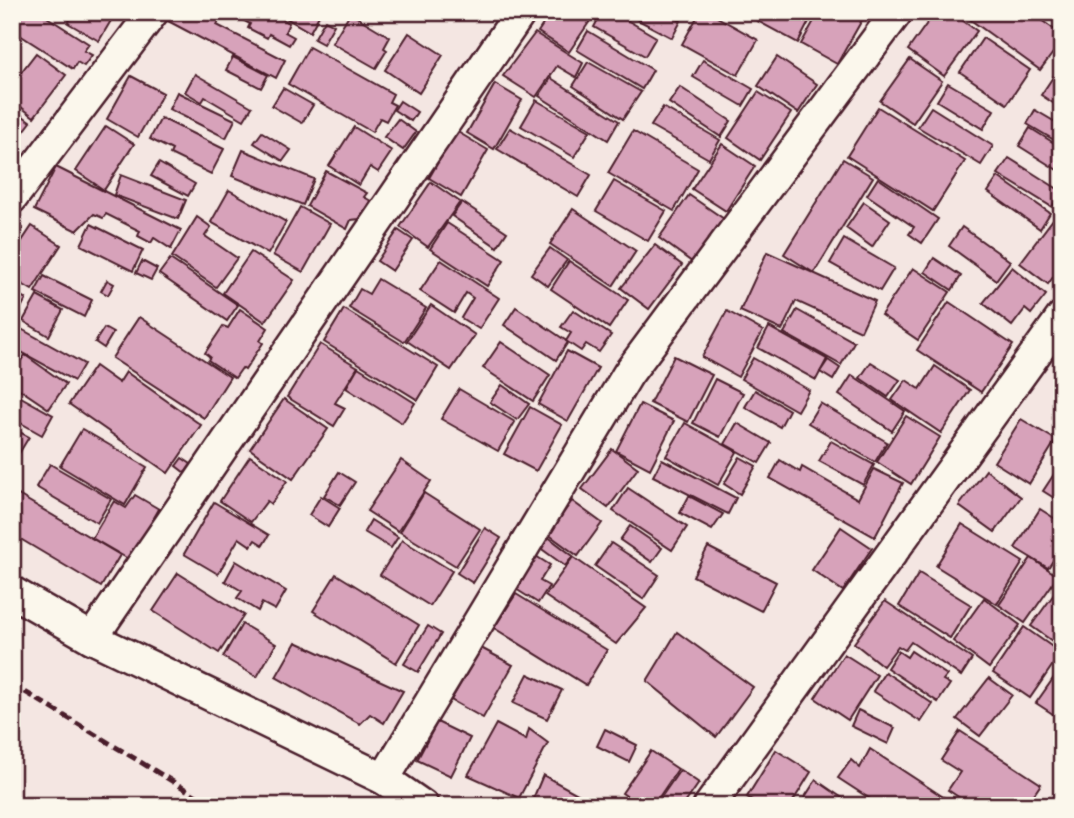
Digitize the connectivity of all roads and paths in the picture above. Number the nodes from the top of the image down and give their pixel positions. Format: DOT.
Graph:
graph roads {
  1 [pos="153,12"];
  2 [pos="521,12"];
  3 [pos="897,12"];
  4 [pos="12,198"];
  5 [pos="1062,317"];
  6 [pos="12,592"];
  7 [pos="92,638"];
  8 [pos="384,779"];
  9 [pos="424,806"];
  10 [pos="709,806"];
  1 -- 4 [label="street"];
  2 -- 7 [label="street"];
  3 -- 8 [label="street"];
  5 -- 10 [label="street"];
  6 -- 7 [label="street"];
  7 -- 8 [label="street"];
  8 -- 9 [label="street"];
}
